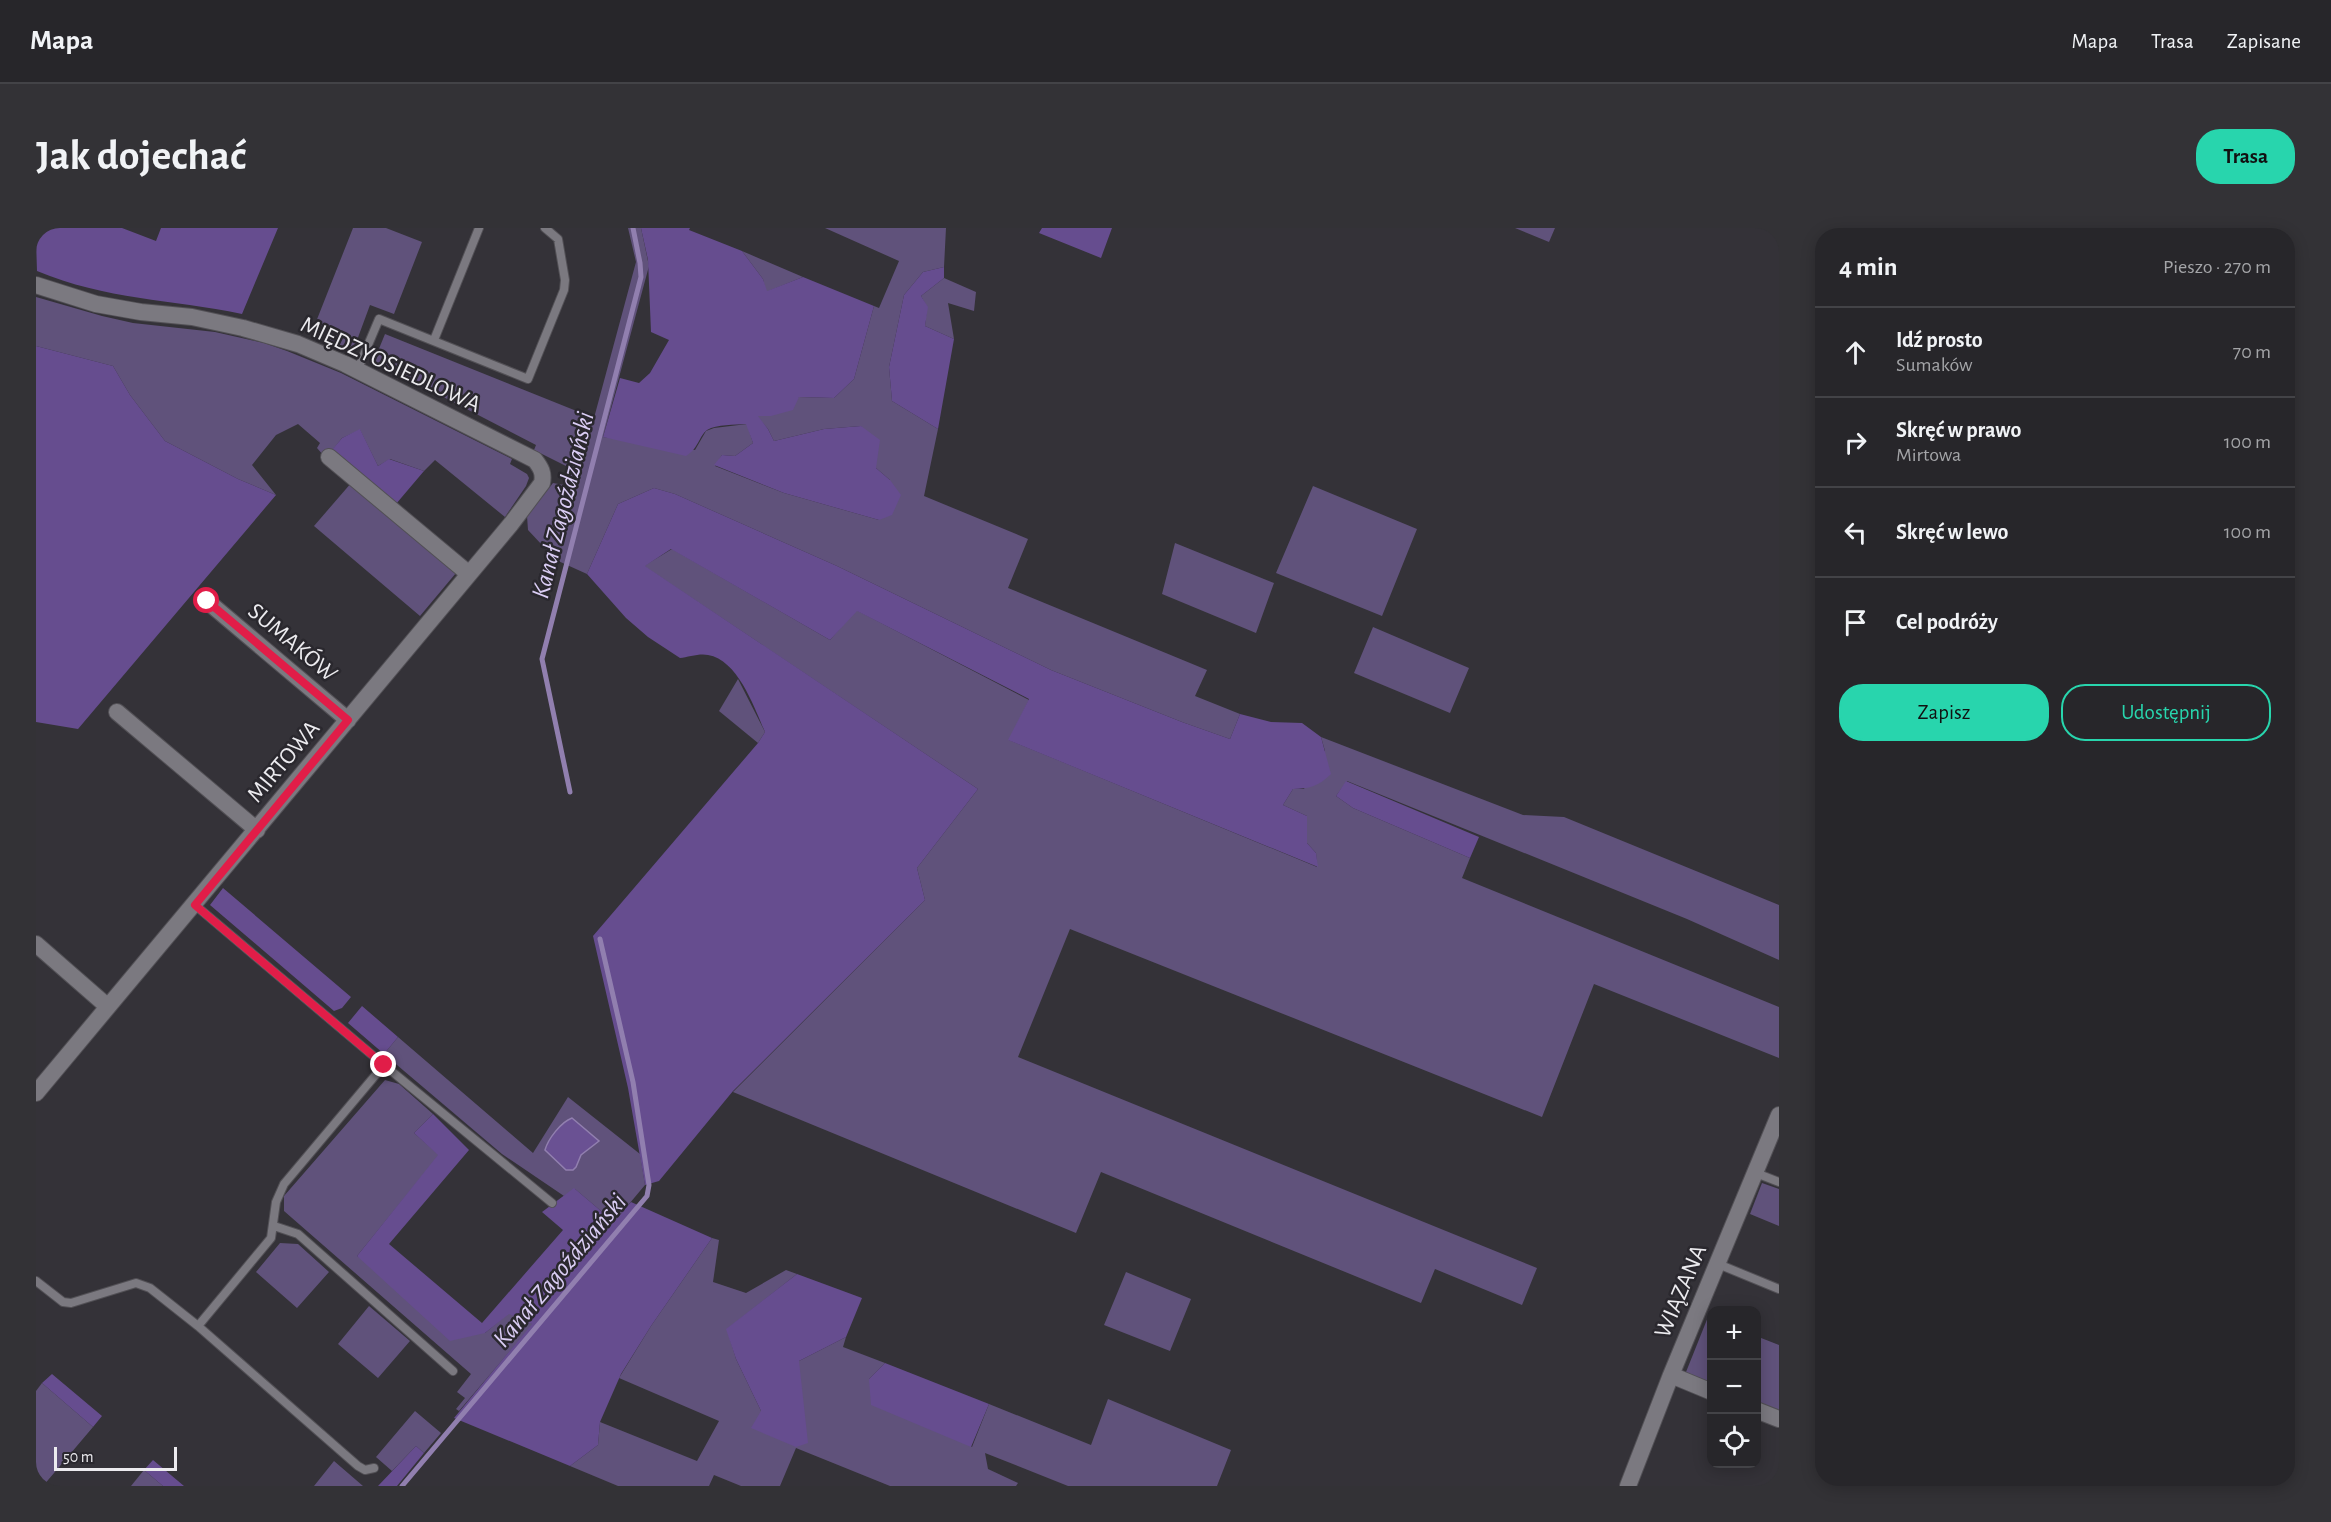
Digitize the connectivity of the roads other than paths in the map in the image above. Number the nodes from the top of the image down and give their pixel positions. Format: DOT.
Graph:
graph roads {
  1 [pos="479,228"];
  2 [pos="545,228"];
  3 [pos="36,285"];
  4 [pos="434,340"];
  5 [pos="357,370"];
  6 [pos="329,457"];
  7 [pos="541,468"];
  8 [pos="469,574"];
  9 [pos="207,601"];
  10 [pos="117,712"];
  11 [pos="348,720"];
  12 [pos="257,830"];
  13 [pos="195,905"];
  14 [pos="36,944"];
  15 [pos="107,1006"];
  16 [pos="384,1065"];
  17 [pos="36,1094"];
  18 [pos="1779,1115"];
  19 [pos="1756,1173"];
  20 [pos="1779,1182"];
  21 [pos="552,1203"];
  22 [pos="274,1226"];
  23 [pos="1718,1264"];
  24 [pos="36,1281"];
  25 [pos="1779,1289"];
  26 [pos="198,1326"];
  27 [pos="453,1371"];
  28 [pos="1671,1375"];
  29 [pos="1707,1390"];
  30 [pos="1761,1412"];
  31 [pos="1779,1419"];
  32 [pos="374,1468"];
  33 [pos="1628,1486"];
  1 -- 4 [label="lane"];
  2 -- 4 [label="lane"];
  3 -- 5 [label="street, MIĘDZYOSIEDLOWA"];
  4 -- 5 [label="lane"];
  5 -- 7 [label="street, MIĘDZYOSIEDLOWA"];
  6 -- 8 [label="street"];
  7 -- 8 [label="street, MIRTOWA"];
  8 -- 11 [label="street, MIRTOWA"];
  9 -- 11 [label="street, SUMAKÓW"];
  10 -- 12 [label="street"];
  11 -- 12 [label="street, MIRTOWA"];
  12 -- 13 [label="street, MIRTOWA"];
  13 -- 15 [label="street, MIRTOWA"];
  13 -- 16 [label="lane"];
  14 -- 15 [label="street"];
  15 -- 17 [label="street, MIRTOWA"];
  16 -- 21 [label="lane"];
  16 -- 22 [label="lane"];
  18 -- 19 [label="street, WIĄZANA"];
  19 -- 20 [label="lane"];
  19 -- 23 [label="street, WIĄZANA"];
  22 -- 26 [label="lane"];
  22 -- 27 [label="lane"];
  23 -- 25 [label="lane"];
  23 -- 28 [label="street, WIĄZANA"];
  24 -- 26 [label="lane"];
  26 -- 32 [label="lane"];
  28 -- 29 [label="street"];
  28 -- 33 [label="street, WIĄZANA"];
  30 -- 31 [label="street"];
}
